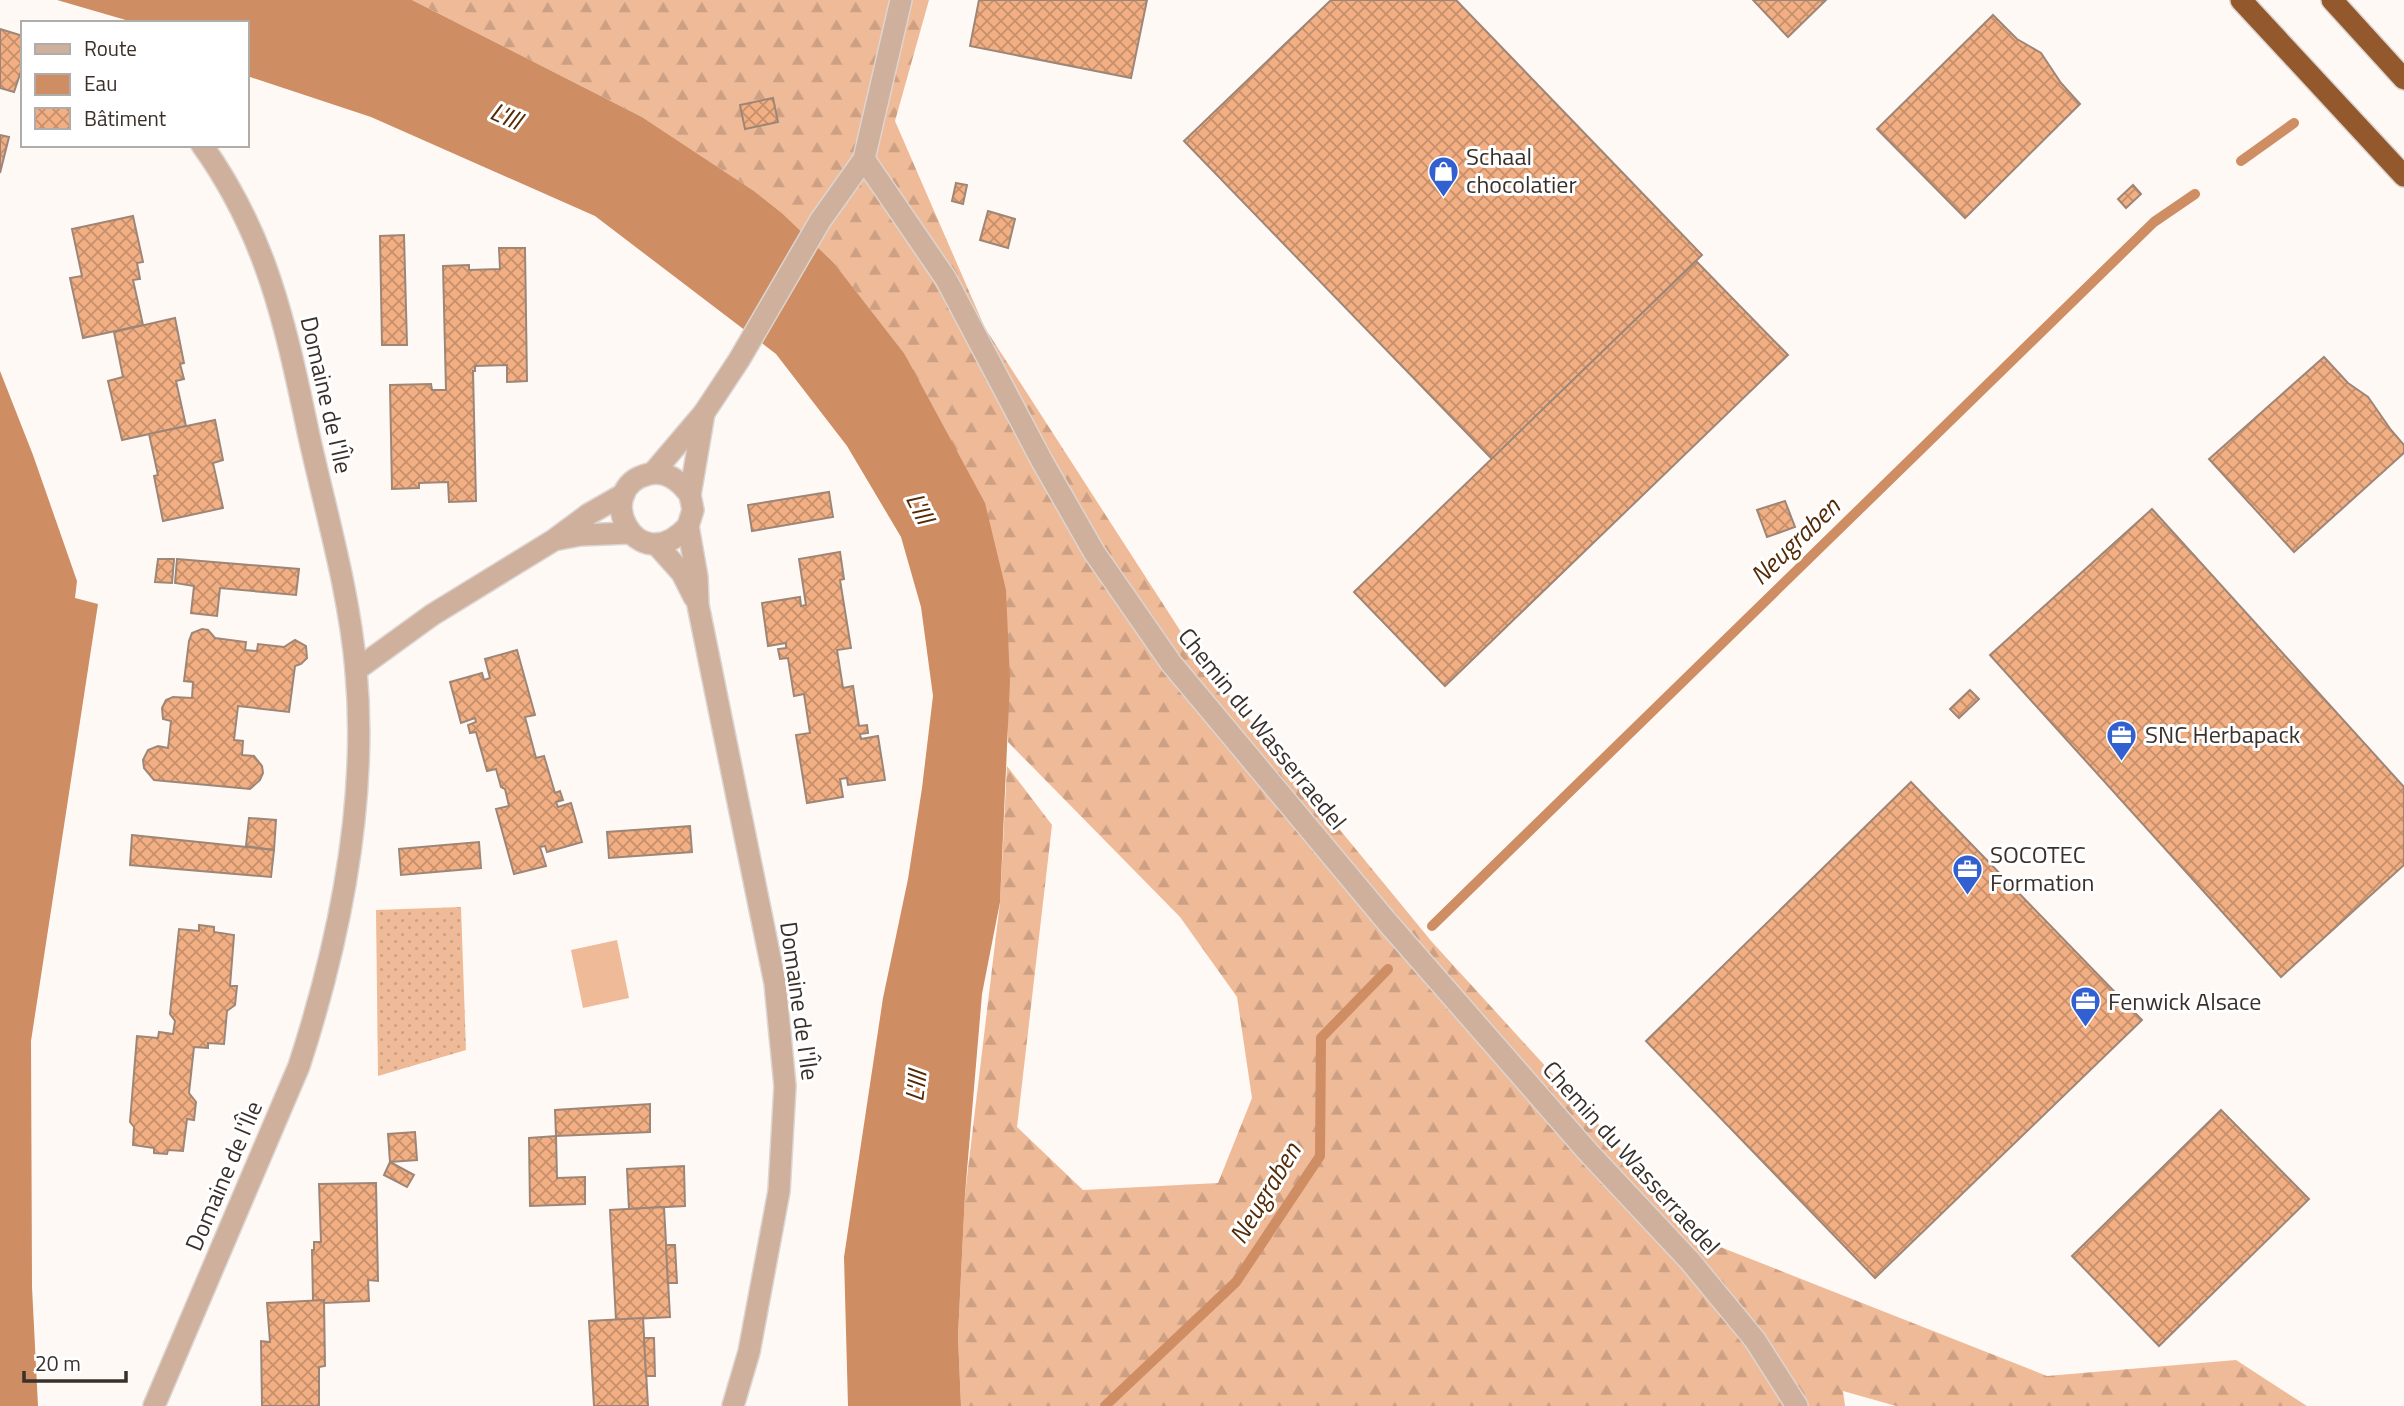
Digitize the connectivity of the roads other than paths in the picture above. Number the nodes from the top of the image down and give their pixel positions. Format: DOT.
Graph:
graph roads {
  1 [pos="901,0"];
  2 [pos="2241,0"];
  3 [pos="2332,0"];
  4 [pos="2404,79"];
  5 [pos="203,147"];
  6 [pos="864,159"];
  7 [pos="2404,176"];
  8 [pos="704,413"];
  9 [pos="653,473"];
  10 [pos="624,494"];
  11 [pos="690,495"];
  12 [pos="688,526"];
  13 [pos="629,533"];
  14 [pos="554,540"];
  15 [pos="657,545"];
  16 [pos="698,605"];
  17 [pos="356,670"];
  18 [pos="154,1406"];
  19 [pos="733,1406"];
  20 [pos="1797,1406"];
  1 -- 6 [label="street"];
  2 -- 7 [label="highway"];
  3 -- 4 [label="highway"];
  5 -- 17 [label="street, Domaine de l'Île"];
  6 -- 8 [label="street, Domaine de l'Île"];
  6 -- 20 [label="street, Chemin du Wasserraedel"];
  8 -- 9 [label="street, Domaine de l'Île"];
  8 -- 11 [label="street, Domaine de l'Île"];
  9 -- 10 [label="street"];
  9 -- 11 [label="street"];
  10 -- 13 [label="street"];
  10 -- 14 [label="street"];
  11 -- 12 [label="street, Domaine de l'Île"];
  12 -- 15 [label="street"];
  12 -- 16 [label="street, Domaine de l'Île"];
  13 -- 14 [label="street"];
  13 -- 15 [label="street"];
  14 -- 17 [label="street"];
  15 -- 16 [label="street, Domaine de l'Île"];
  16 -- 19 [label="street, Domaine de l'Île"];
  17 -- 18 [label="street, Domaine de l'Île"];
}
